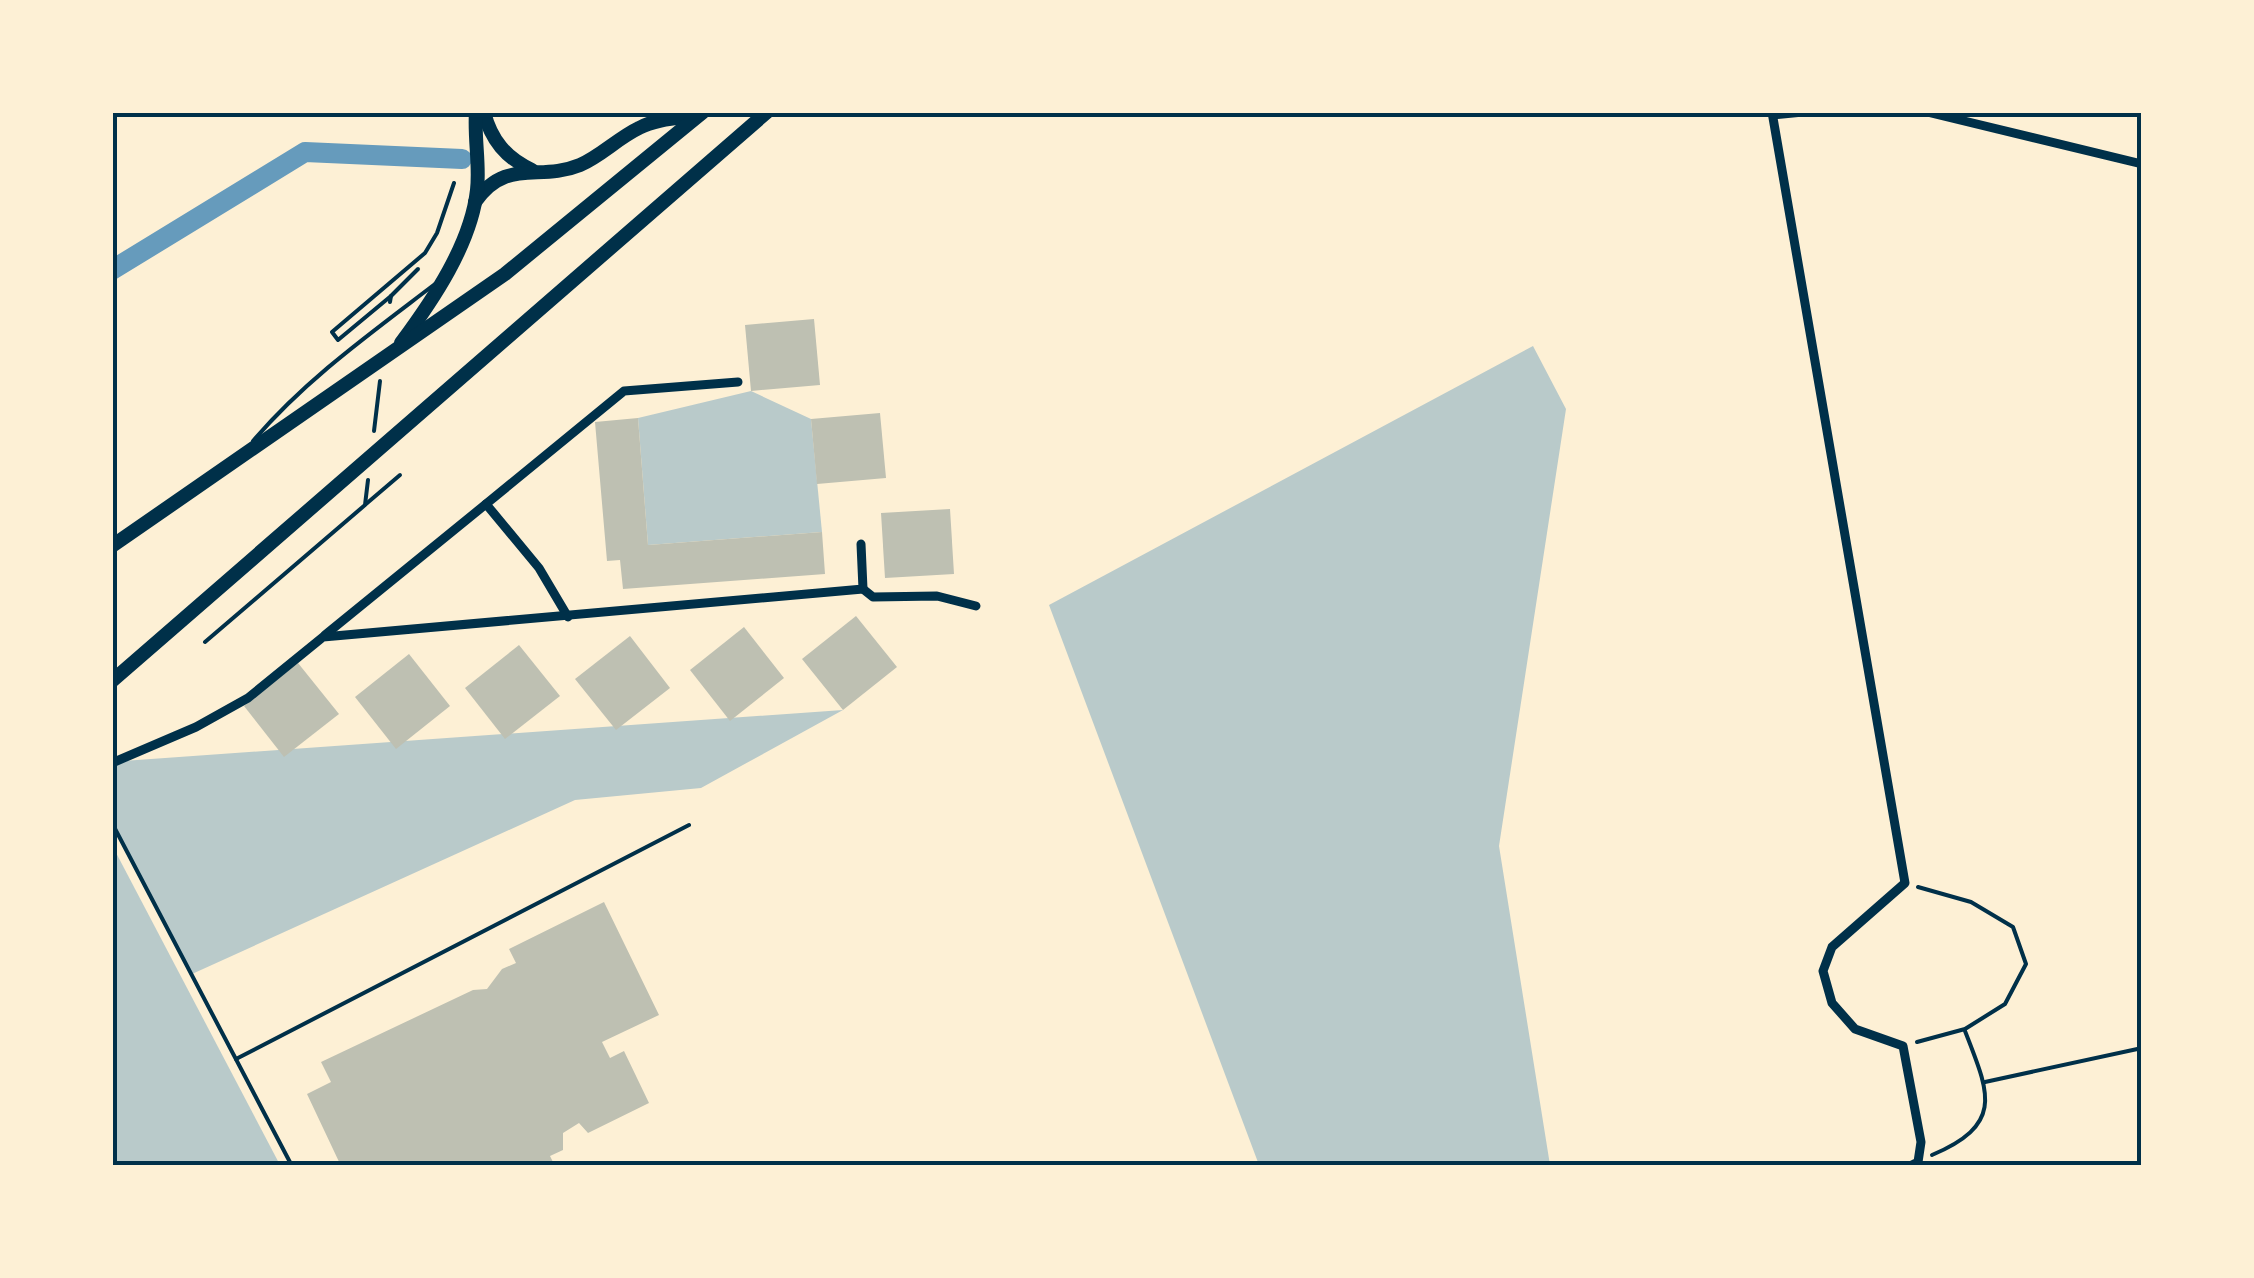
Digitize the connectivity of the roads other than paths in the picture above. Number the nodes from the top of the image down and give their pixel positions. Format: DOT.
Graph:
graph roads {
  1 [pos="480,112"];
  2 [pos="767,112"];
  3 [pos="1803,112"];
  4 [pos="1927,112"];
  5 [pos="702,114"];
  6 [pos="1772,114"];
  7 [pos="2142,164"];
  8 [pos="532,170"];
  9 [pos="475,202"];
  10 [pos="443,278"];
  11 [pos="385,365"];
  12 [pos="738,382"];
  13 [pos="241,456"];
  14 [pos="486,504"];
  15 [pos="861,544"];
  16 [pos="112,546"];
  17 [pos="863,590"];
  18 [pos="207,602"];
  19 [pos="976,606"];
  20 [pos="568,617"];
  21 [pos="323,637"];
  22 [pos="112,682"];
  23 [pos="112,694"];
  24 [pos="112,763"];
  25 [pos="112,823"];
  26 [pos="690,824"];
  27 [pos="236,1059"];
  28 [pos="1914,1164"];
  29 [pos="292,1166"];
  1 -- 8 [label="highway"];
  1 -- 9 [label="highway"];
  2 -- 18 [label="highway"];
  3 -- 6 [label="street"];
  4 -- 7 [label="street"];
  5 -- 8 [label="highway"];
  5 -- 11 [label="highway"];
  6 -- 28 [label="street"];
  8 -- 9 [label="highway"];
  9 -- 10 [label="highway"];
  10 -- 11 [label="highway"];
  10 -- 13 [label="lane"];
  11 -- 13 [label="highway"];
  12 -- 14 [label="street"];
  13 -- 16 [label="highway"];
  14 -- 20 [label="street"];
  14 -- 21 [label="street"];
  15 -- 17 [label="street"];
  17 -- 19 [label="street"];
  17 -- 20 [label="street"];
  18 -- 22 [label="highway"];
  18 -- 23 [label="highway"];
  20 -- 21 [label="street"];
  21 -- 24 [label="street"];
  25 -- 27 [label="lane"];
  26 -- 27 [label="lane"];
  27 -- 29 [label="lane"];
}
